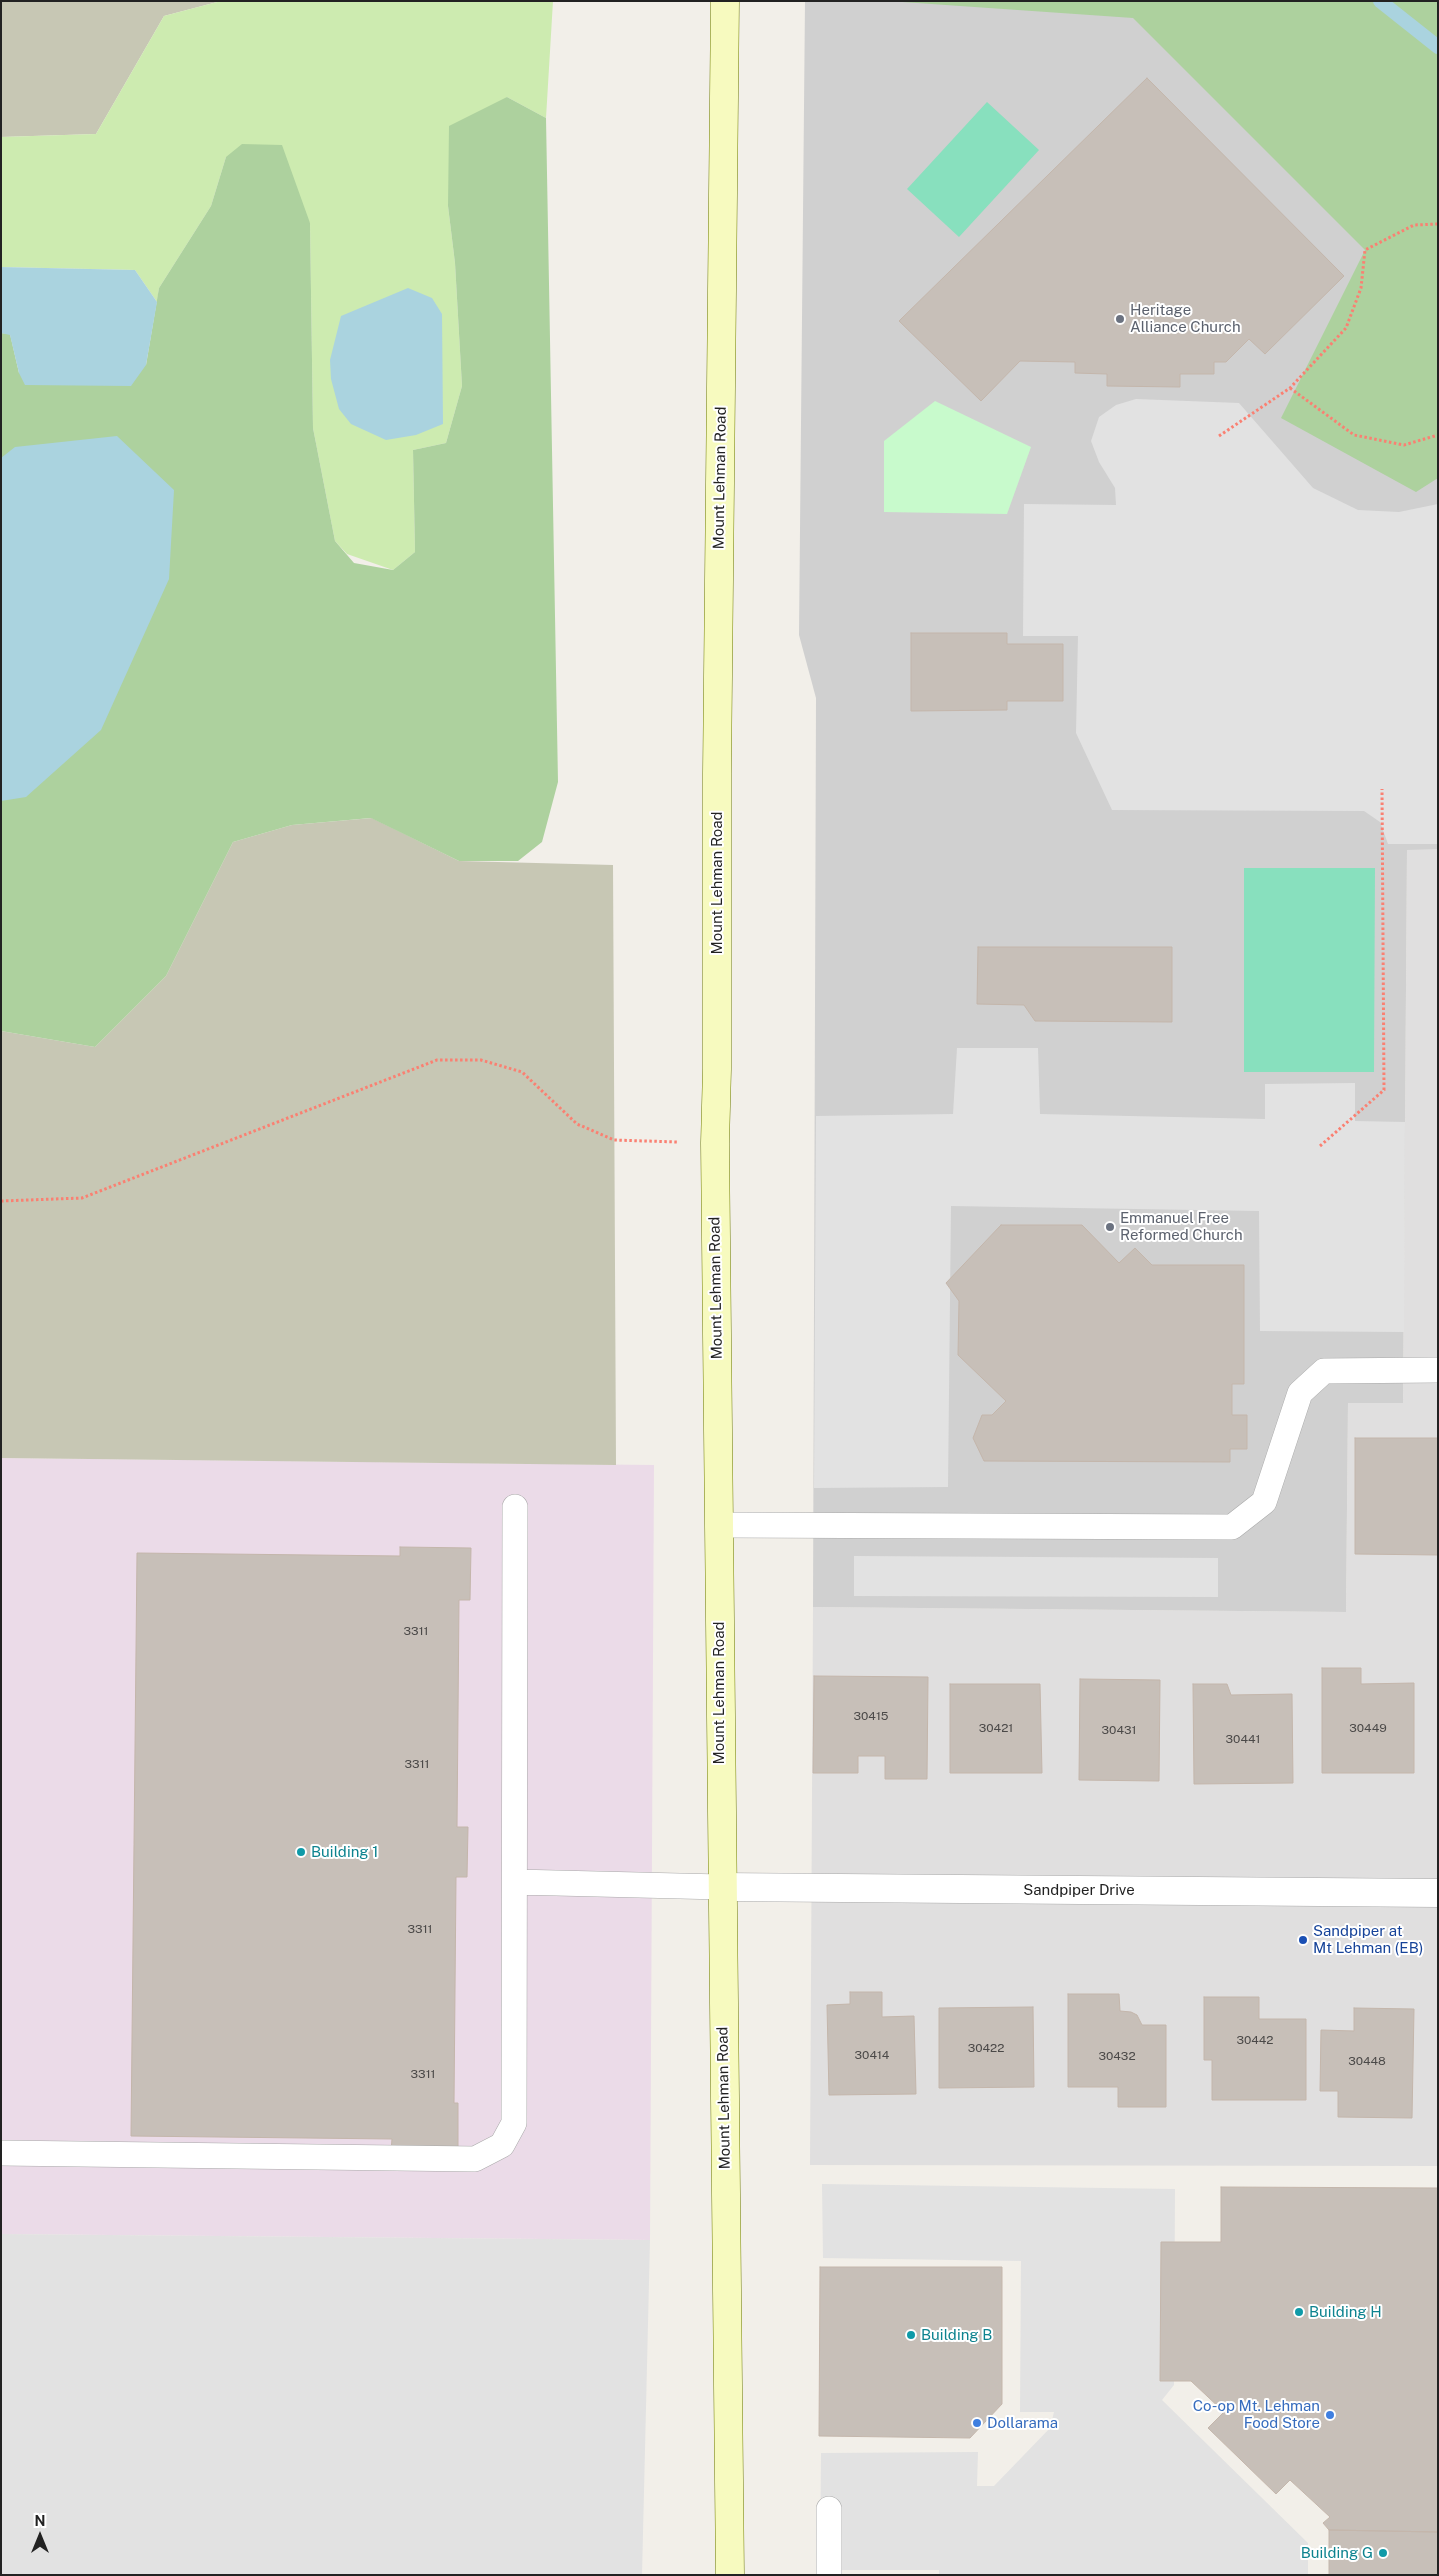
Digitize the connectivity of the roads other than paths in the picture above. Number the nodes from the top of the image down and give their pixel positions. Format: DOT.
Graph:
graph roads {
  1 [pos="725,1"];
  2 [pos="1438,1370"];
  3 [pos="515,1507"];
  4 [pos="718,1525"];
  5 [pos="514,1882"];
  6 [pos="721,1888"];
  7 [pos="1438,1893"];
  8 [pos="1,2153"];
  9 [pos="829,2509"];
  10 [pos="730,2575"];
  11 [pos="829,2575"];
  1 -- 4 [label="main road, Mount Lehman Road"];
  2 -- 4 [label="lane"];
  3 -- 5 [label="lane"];
  4 -- 6 [label="main road, Mount Lehman Road"];
  5 -- 6 [label="lane"];
  5 -- 8 [label="lane"];
  6 -- 7 [label="street, Sandpiper Drive"];
  6 -- 10 [label="main road, Mount Lehman Road"];
  9 -- 11 [label="lane"];
}
